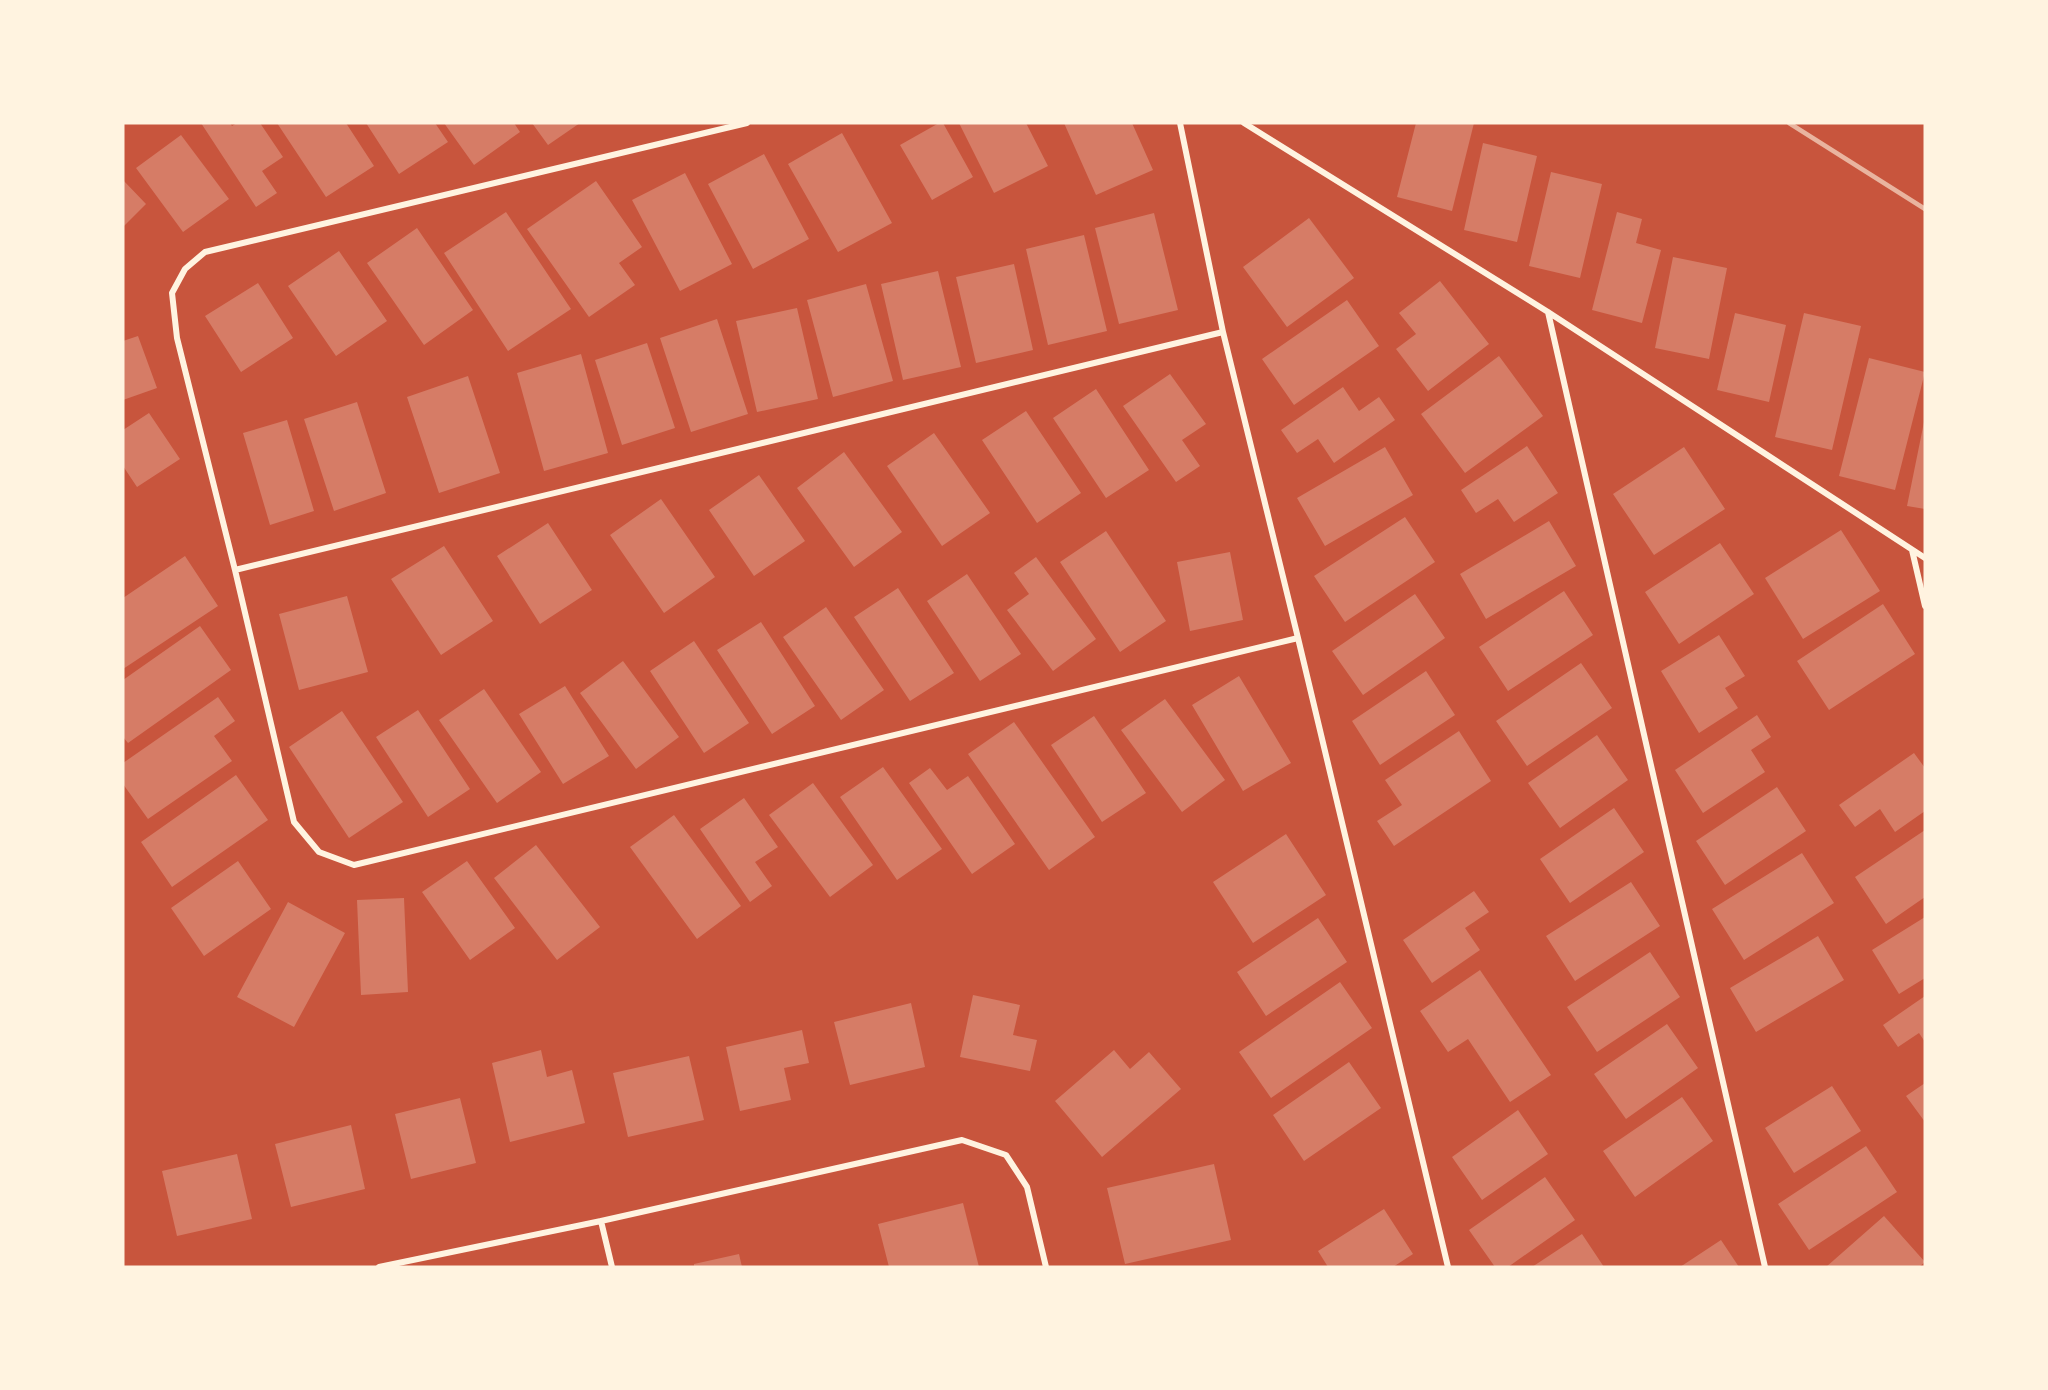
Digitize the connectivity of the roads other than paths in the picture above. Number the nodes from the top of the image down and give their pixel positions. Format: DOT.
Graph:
graph roads {
  1 [pos="747,123"];
  2 [pos="1180,123"];
  3 [pos="1244,123"];
  4 [pos="1548,312"];
  5 [pos="1223,332"];
  6 [pos="1912,550"];
  7 [pos="1925,558"];
  8 [pos="235,570"];
  9 [pos="1925,606"];
  10 [pos="1298,638"];
  11 [pos="601,1221"];
  12 [pos="379,1267"];
  13 [pos="612,1267"];
  14 [pos="1046,1267"];
  15 [pos="1448,1267"];
  16 [pos="1765,1267"];
  1 -- 8 [label="street"];
  2 -- 5 [label="street"];
  3 -- 4 [label="street"];
  4 -- 6 [label="street"];
  4 -- 16 [label="street"];
  5 -- 8 [label="street"];
  5 -- 10 [label="street"];
  6 -- 7 [label="street"];
  6 -- 9 [label="street"];
  8 -- 10 [label="street"];
  10 -- 15 [label="street"];
  11 -- 12 [label="street"];
  11 -- 13 [label="street"];
  11 -- 14 [label="street"];
}
